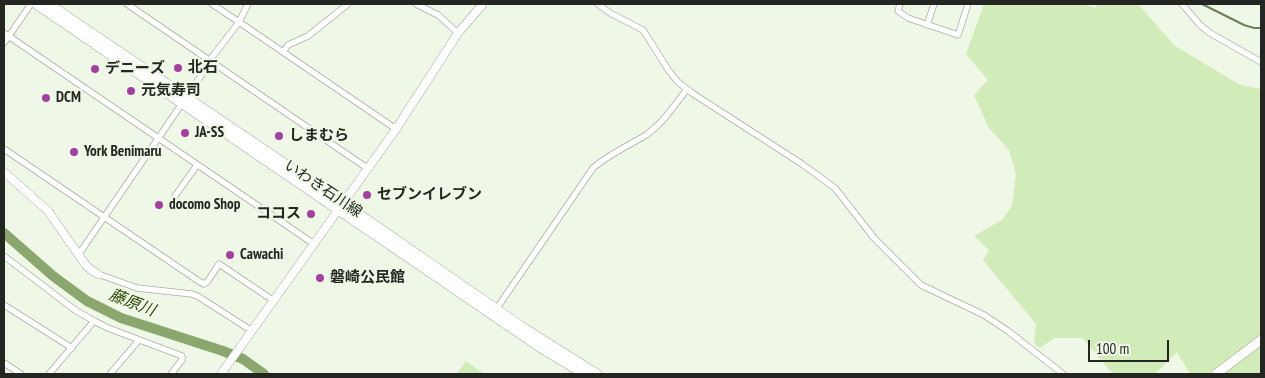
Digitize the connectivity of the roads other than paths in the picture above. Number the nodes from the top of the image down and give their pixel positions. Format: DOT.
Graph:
graph roads {
  1 [pos="31,4"];
  2 [pos="36,4"];
  3 [pos="49,4"];
  4 [pos="128,4"];
  5 [pos="212,4"];
  6 [pos="248,4"];
  7 [pos="348,4"];
  8 [pos="416,4"];
  9 [pos="483,4"];
  10 [pos="598,4"];
  11 [pos="900,4"];
  12 [pos="934,4"];
  13 [pos="968,4"];
  14 [pos="1182,4"];
  15 [pos="239,20"];
  16 [pos="928,25"];
  17 [pos="458,33"];
  18 [pos="6,35"];
  19 [pos="4,43"];
  20 [pos="283,52"];
  21 [pos="210,60"];
  22 [pos="1261,62"];
  23 [pos="687,89"];
  24 [pos="185,100"];
  25 [pos="396,129"];
  26 [pos="158,138"];
  27 [pos="4,149"];
  28 [pos="197,164"];
  29 [pos="367,168"];
  30 [pos="4,172"];
  31 [pos="175,196"];
  32 [pos="341,206"];
  33 [pos="104,216"];
  34 [pos="314,244"];
  35 [pos="79,254"];
  36 [pos="4,256"];
  37 [pos="98,274"];
  38 [pos="274,301"];
  39 [pos="4,305"];
  40 [pos="494,312"];
  41 [pos="94,321"];
  42 [pos="252,331"];
  43 [pos="139,340"];
  44 [pos="1261,340"];
  45 [pos="72,348"];
  46 [pos="4,364"];
  47 [pos="177,368"];
  48 [pos="223,371"];
  49 [pos="21,374"];
  50 [pos="49,374"];
  51 [pos="110,374"];
  52 [pos="171,374"];
  53 [pos="182,374"];
  54 [pos="584,374"];
  55 [pos="597,374"];
  56 [pos="1063,374"];
  57 [pos="1216,374"];
  1 -- 18 [label="street"];
  2 -- 24 [label="main road, いわき石川線"];
  3 -- 24 [label="main road, いわき石川線"];
  4 -- 21 [label="street"];
  5 -- 15 [label="street"];
  6 -- 15 [label="street"];
  7 -- 20 [label="street"];
  8 -- 17 [label="street"];
  9 -- 17 [label="street"];
  10 -- 23 [label="street"];
  11 -- 16 [label="street"];
  12 -- 16 [label="street"];
  13 -- 16 [label="street"];
  14 -- 22 [label="street"];
  15 -- 20 [label="street"];
  15 -- 21 [label="street"];
  17 -- 25 [label="street"];
  18 -- 19 [label="street"];
  18 -- 26 [label="street"];
  20 -- 25 [label="street"];
  21 -- 24 [label="street"];
  21 -- 29 [label="street"];
  23 -- 40 [label="street"];
  23 -- 56 [label="street"];
  24 -- 26 [label="street"];
  24 -- 32 [label="main road, いわき石川線"];
  25 -- 29 [label="street"];
  26 -- 28 [label="street"];
  26 -- 33 [label="street"];
  27 -- 33 [label="street"];
  28 -- 31 [label="street"];
  28 -- 34 [label="street"];
  29 -- 32 [label="street"];
  30 -- 35 [label="street"];
  32 -- 34 [label="street"];
  32 -- 40 [label="main road, いわき石川線"];
  33 -- 35 [label="street"];
  33 -- 38 [label="street"];
  34 -- 38 [label="street"];
  35 -- 37 [label="street"];
  36 -- 41 [label="street"];
  37 -- 42 [label="street"];
  38 -- 42 [label="street"];
  39 -- 45 [label="street"];
  40 -- 54 [label="main road, いわき石川線"];
  40 -- 55 [label="main road, いわき石川線"];
  41 -- 43 [label="street"];
  41 -- 45 [label="street"];
  42 -- 48 [label="street"];
  43 -- 47 [label="street"];
  43 -- 51 [label="street"];
  44 -- 57 [label="main road"];
  45 -- 50 [label="street"];
  46 -- 49 [label="street"];
  47 -- 52 [label="street"];
  47 -- 53 [label="street"];
}
